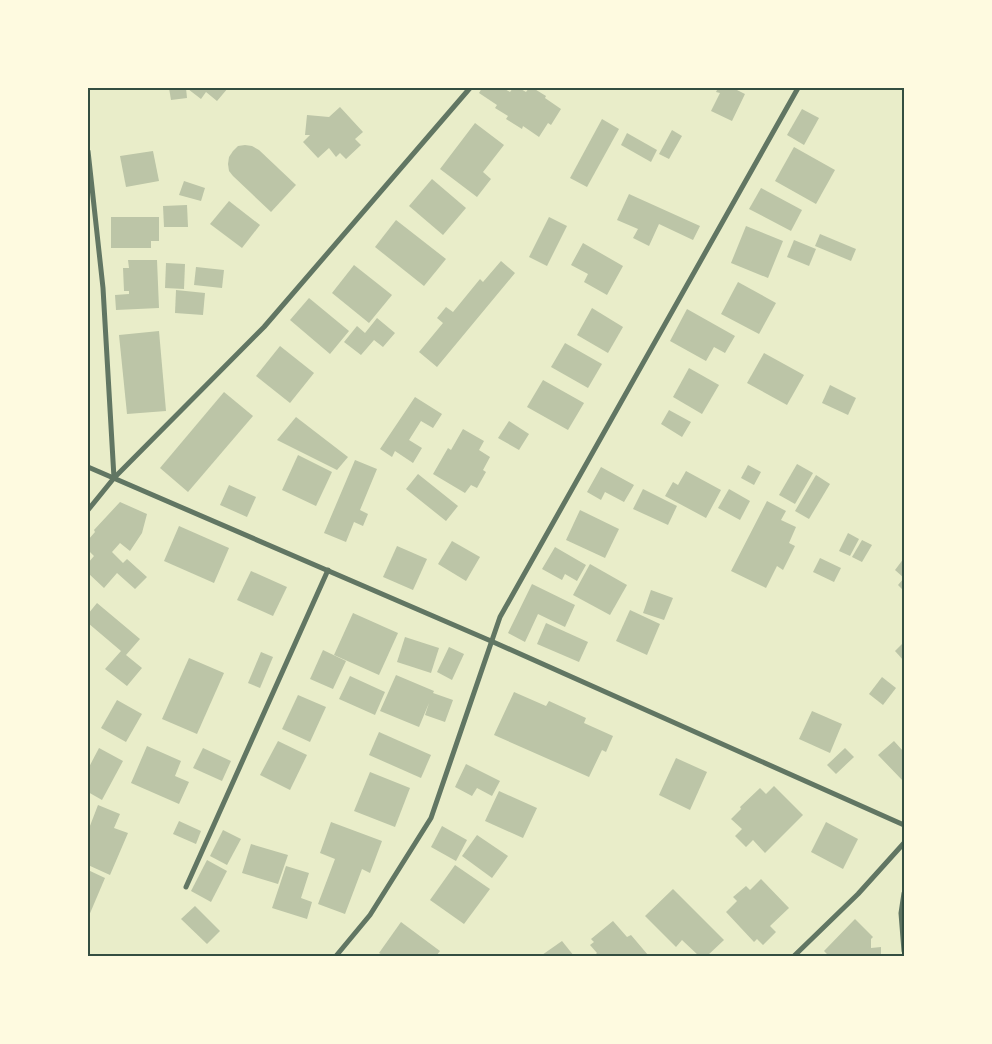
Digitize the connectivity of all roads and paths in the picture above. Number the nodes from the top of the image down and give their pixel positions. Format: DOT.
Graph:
graph roads {
  1 [pos="470,88"];
  2 [pos="798,88"];
  3 [pos="88,151"];
  4 [pos="88,467"];
  5 [pos="114,478"];
  6 [pos="88,510"];
  7 [pos="328,570"];
  8 [pos="491,641"];
  9 [pos="904,826"];
  10 [pos="904,843"];
  11 [pos="186,887"];
  12 [pos="904,893"];
  13 [pos="904,950"];
  14 [pos="336,956"];
  15 [pos="794,956"];
  1 -- 5 [label="street"];
  2 -- 8 [label="street"];
  3 -- 5 [label="street"];
  4 -- 5 [label="street"];
  5 -- 6 [label="street"];
  5 -- 7 [label="street"];
  7 -- 8 [label="street"];
  7 -- 11 [label="street"];
  8 -- 9 [label="street"];
  8 -- 14 [label="street"];
  10 -- 15 [label="street"];
  12 -- 13 [label="street"];
}
